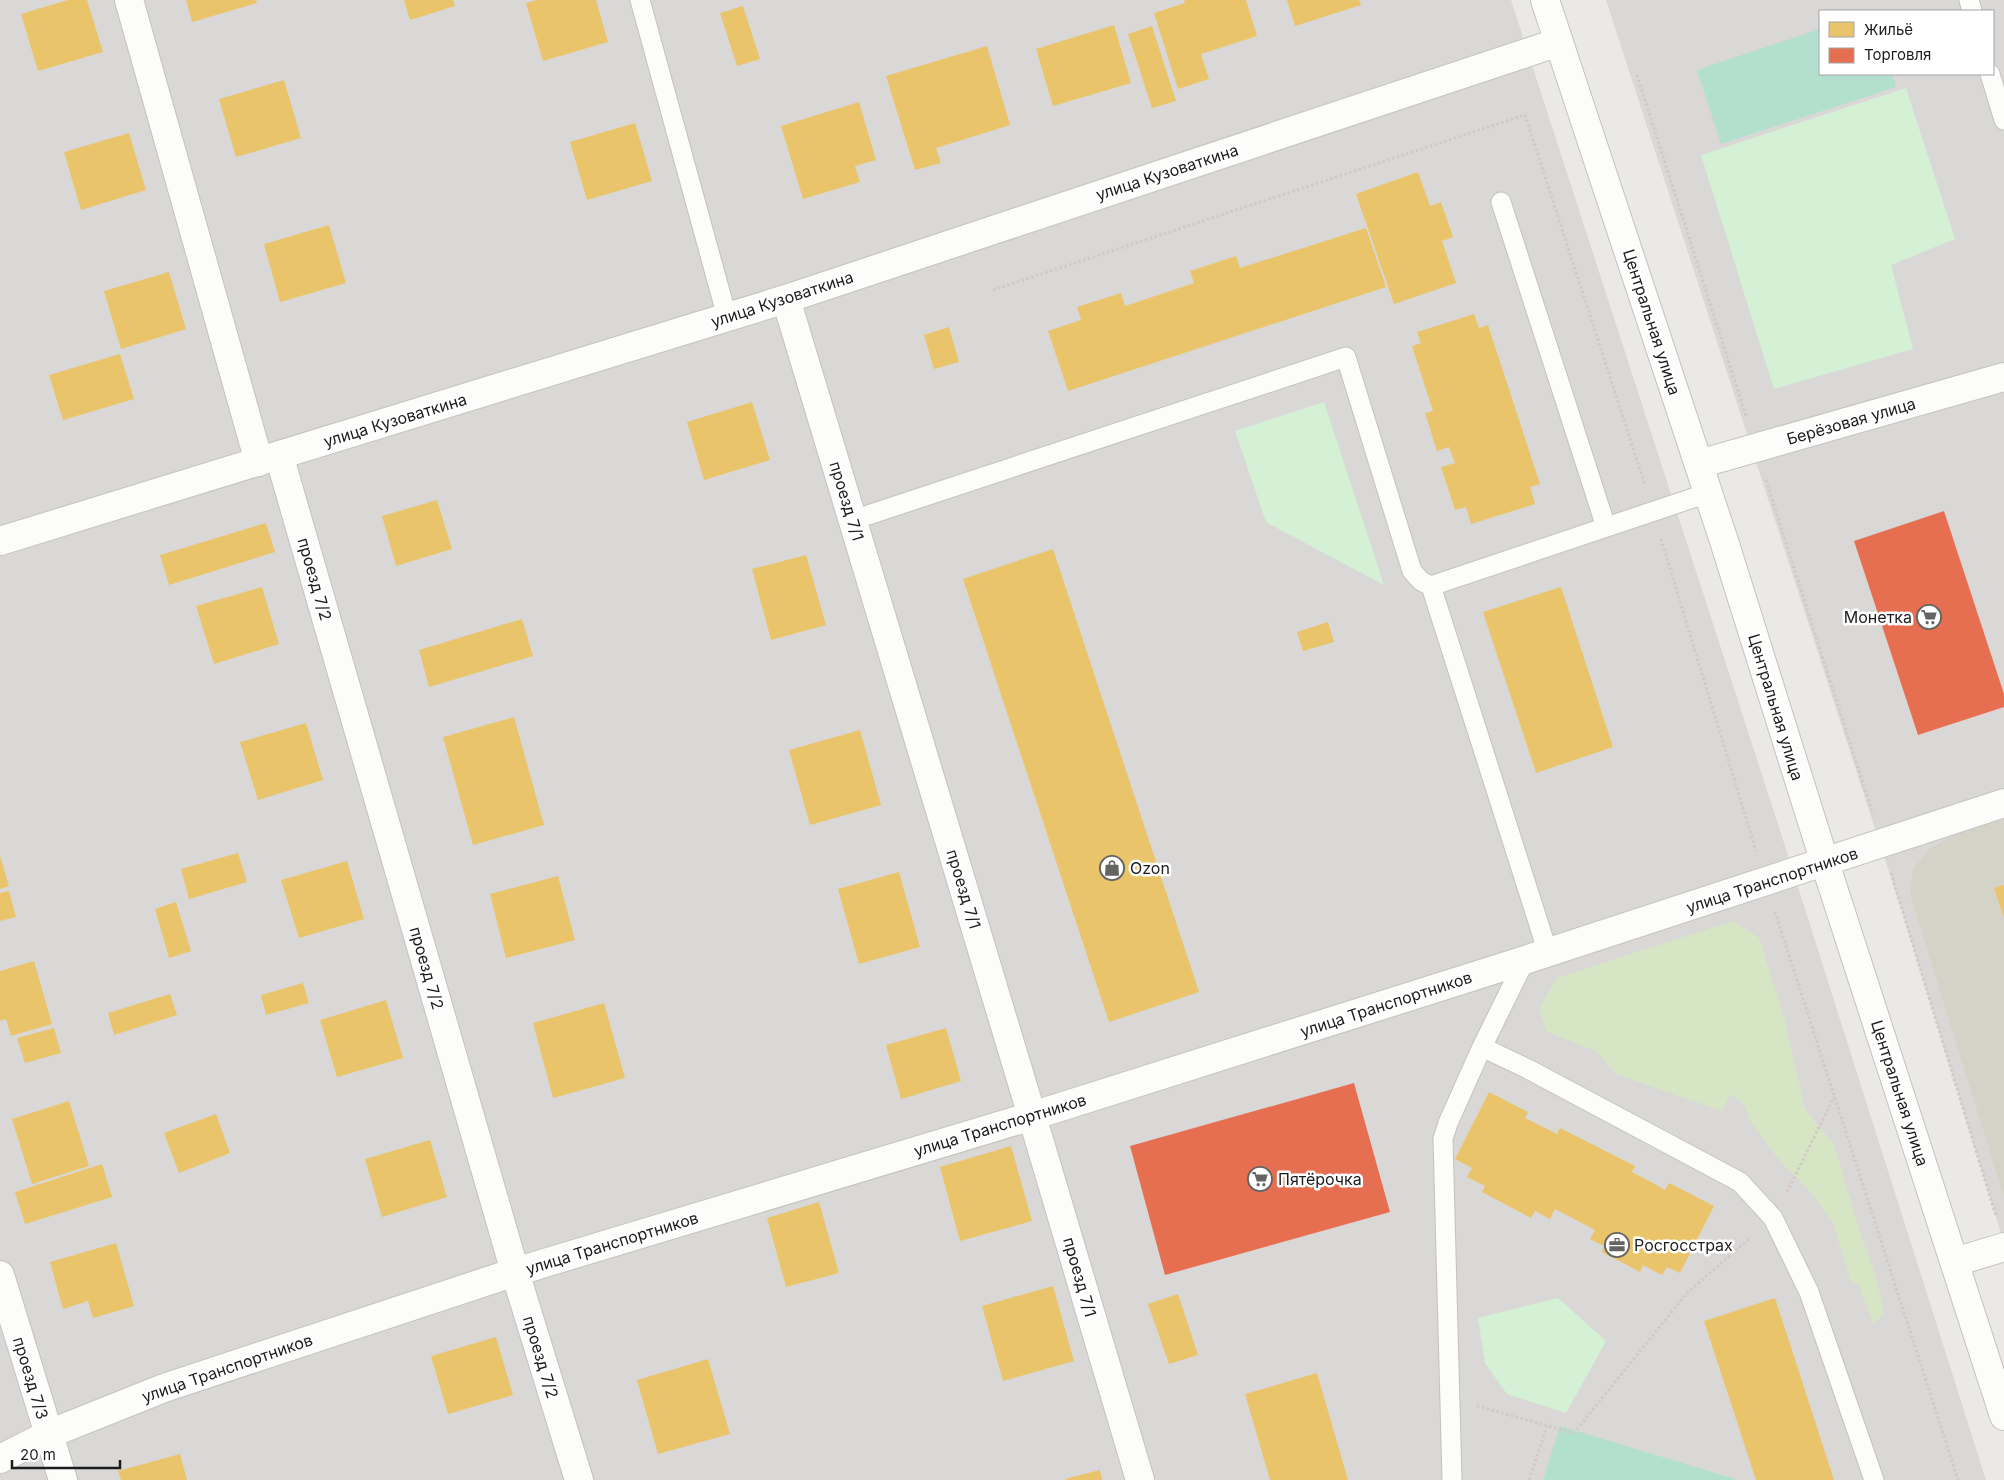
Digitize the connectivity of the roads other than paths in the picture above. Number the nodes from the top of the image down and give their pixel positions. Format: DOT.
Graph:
graph roads {
  1 [pos="129,0"];
  2 [pos="640,0"];
  3 [pos="1545,0"];
  4 [pos="1559,42"];
  5 [pos="1990,75"];
  6 [pos="2004,120"];
  7 [pos="1501,202"];
  8 [pos="786,299"];
  9 [pos="727,317"];
  10 [pos="2004,378"];
  11 [pos="269,459"];
  12 [pos="1699,464"];
  13 [pos="1708,494"];
  14 [pos="853,520"];
  15 [pos="1606,528"];
  16 [pos="0,541"];
  17 [pos="1431,586"];
  18 [pos="2004,803"];
  19 [pos="1825,863"];
  20 [pos="1537,956"];
  21 [pos="1482,1047"];
  22 [pos="1032,1116"];
  23 [pos="2004,1247"];
  24 [pos="1955,1262"];
  25 [pos="515,1272"];
  26 [pos="0,1275"];
  27 [pos="2004,1416"];
  28 [pos="48,1434"];
  29 [pos="0,1459"];
  30 [pos="63,1480"];
  31 [pos="579,1480"];
  32 [pos="1140,1480"];
  33 [pos="1452,1480"];
  34 [pos="1874,1480"];
  1 -- 11 [label="street, проезд 7/2"];
  2 -- 9 [label="lane"];
  3 -- 4 [label="street, Центральная улица"];
  4 -- 8 [label="street, улица Кузоваткина"];
  4 -- 12 [label="street, Центральная улица"];
  5 -- 6 [label="lane"];
  7 -- 15 [label="lane"];
  8 -- 9 [label="street, улица Кузоваткина"];
  8 -- 14 [label="street, проезд 7/1"];
  9 -- 11 [label="street, улица Кузоваткина"];
  10 -- 12 [label="street, Берёзовая улица"];
  11 -- 16 [label="street, улица Кузоваткина"];
  11 -- 25 [label="street, проезд 7/2"];
  12 -- 13 [label="street, Центральная улица"];
  13 -- 15 [label="lane"];
  13 -- 19 [label="street, Центральная улица"];
  14 -- 17 [label="lane"];
  14 -- 22 [label="street, проезд 7/1"];
  15 -- 17 [label="lane"];
  17 -- 20 [label="lane"];
  18 -- 19 [label="street, улица Транспортников"];
  19 -- 20 [label="street, улица Транспортников"];
  19 -- 24 [label="street, Центральная улица"];
  20 -- 21 [label="lane"];
  20 -- 22 [label="street, улица Транспортников"];
  21 -- 33 [label="lane"];
  21 -- 34 [label="lane"];
  22 -- 25 [label="street, улица Транспортников"];
  22 -- 32 [label="street, проезд 7/1"];
  23 -- 24 [label="street"];
  24 -- 27 [label="street, Центральная улица"];
  25 -- 28 [label="street, улица Транспортников"];
  25 -- 31 [label="street, проезд 7/2"];
  26 -- 28 [label="street, проезд 7/3"];
  28 -- 29 [label="street, улица Транспортников"];
  28 -- 30 [label="street, проезд 7/3"];
}
